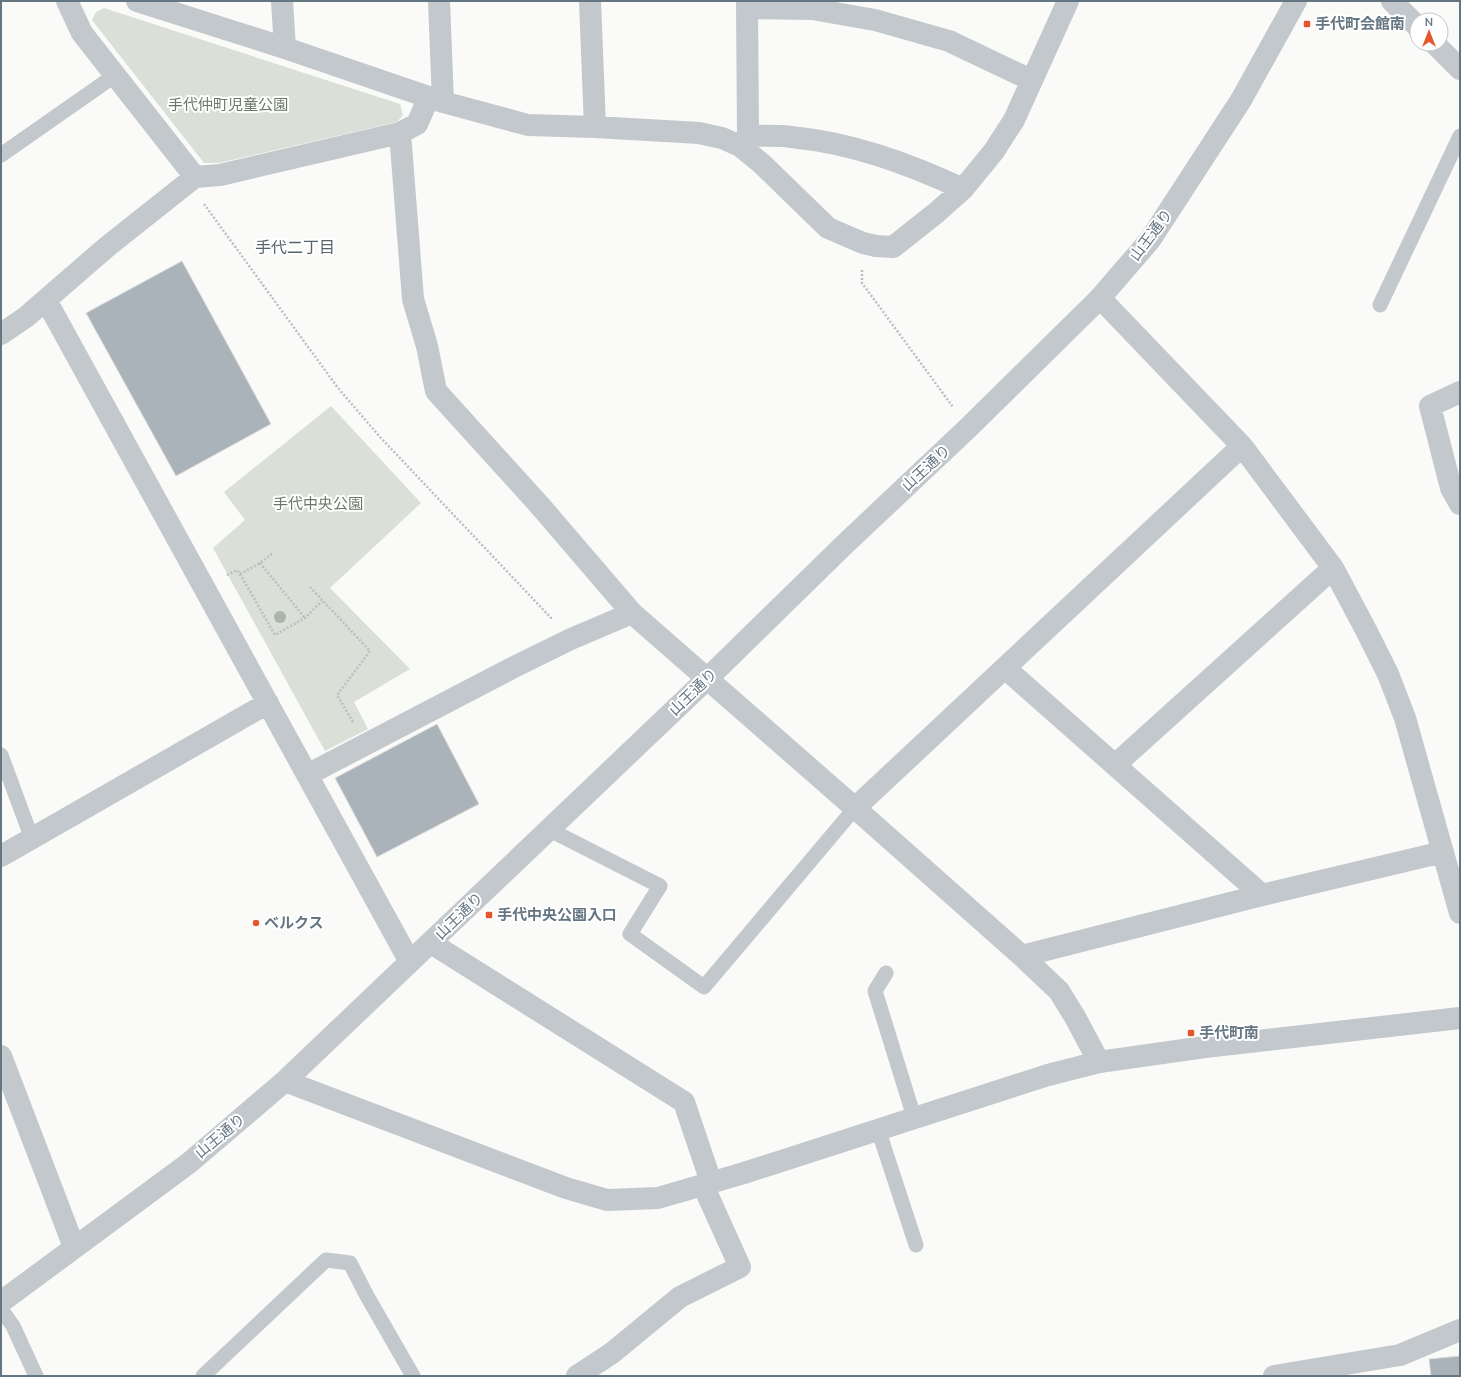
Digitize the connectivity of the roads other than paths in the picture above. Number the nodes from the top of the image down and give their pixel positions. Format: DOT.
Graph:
graph roads {
  1 [pos="67,1"];
  2 [pos="137,1"];
  3 [pos="282,1"];
  4 [pos="439,1"];
  5 [pos="590,1"];
  6 [pos="1068,1"];
  7 [pos="1296,1"];
  8 [pos="1392,1"];
  9 [pos="747,4"];
  10 [pos="1409,18"];
  11 [pos="285,48"];
  12 [pos="1443,52"];
  13 [pos="1460,69"];
  14 [pos="114,76"];
  15 [pos="1031,80"];
  16 [pos="436,100"];
  17 [pos="595,127"];
  18 [pos="400,133"];
  19 [pos="1460,136"];
  20 [pos="744,141"];
  21 [pos="1,155"];
  22 [pos="192,180"];
  23 [pos="963,189"];
  24 [pos="1100,298"];
  25 [pos="46,300"];
  26 [pos="1380,305"];
  27 [pos="1,334"];
  28 [pos="1460,392"];
  29 [pos="1242,446"];
  30 [pos="1460,504"];
  31 [pos="1333,568"];
  32 [pos="632,613"];
  33 [pos="1005,668"];
  34 [pos="708,678"];
  35 [pos="268,703"];
  36 [pos="1,755"];
  37 [pos="1115,765"];
  38 [pos="307,775"];
  39 [pos="855,808"];
  40 [pos="550,830"];
  41 [pos="32,839"];
  42 [pos="1443,852"];
  43 [pos="1,856"];
  44 [pos="1262,895"];
  45 [pos="1460,913"];
  46 [pos="431,943"];
  47 [pos="1022,956"];
  48 [pos="410,962"];
  49 [pos="886,973"];
  50 [pos="1460,1018"];
  51 [pos="1,1056"];
  52 [pos="1099,1062"];
  53 [pos="285,1081"];
  54 [pos="914,1117"];
  55 [pos="878,1130"];
  56 [pos="707,1184"];
  57 [pos="916,1244"];
  58 [pos="74,1247"];
  59 [pos="1,1302"];
  60 [pos="1,1309"];
  61 [pos="1460,1330"];
  62 [pos="36,1376"];
  63 [pos="203,1376"];
  64 [pos="413,1376"];
  65 [pos="577,1376"];
  66 [pos="1274,1376"];
  1 -- 14 [label="street"];
  2 -- 11 [label="street"];
  3 -- 11 [label="street"];
  4 -- 16 [label="street"];
  5 -- 17 [label="street"];
  6 -- 15 [label="street"];
  7 -- 24 [label="street, 山王通り"];
  8 -- 10 [label="street"];
  9 -- 15 [label="street"];
  9 -- 20 [label="street"];
  11 -- 16 [label="street"];
  12 -- 13 [label="street"];
  14 -- 21 [label="lane"];
  14 -- 22 [label="street"];
  15 -- 23 [label="street"];
  16 -- 17 [label="street"];
  16 -- 18 [label="street"];
  17 -- 20 [label="street"];
  18 -- 22 [label="street"];
  18 -- 32 [label="street"];
  19 -- 26 [label="lane"];
  20 -- 23 [label="street"];
  20 -- 23 [label="street"];
  22 -- 25 [label="street"];
  24 -- 29 [label="street"];
  24 -- 34 [label="street, 山王通り"];
  25 -- 27 [label="street"];
  25 -- 35 [label="street"];
  28 -- 30 [label="street"];
  29 -- 31 [label="street"];
  29 -- 33 [label="street"];
  31 -- 37 [label="street"];
  31 -- 42 [label="street"];
  32 -- 34 [label="street"];
  32 -- 38 [label="street"];
  33 -- 37 [label="street"];
  33 -- 39 [label="street"];
  34 -- 39 [label="street"];
  34 -- 40 [label="street, 山王通り"];
  35 -- 38 [label="street"];
  35 -- 41 [label="street"];
  36 -- 41 [label="lane"];
  37 -- 44 [label="street"];
  38 -- 48 [label="street"];
  39 -- 40 [label="lane"];
  39 -- 47 [label="street"];
  40 -- 46 [label="street, 山王通り"];
  41 -- 43 [label="street"];
  42 -- 44 [label="street"];
  42 -- 45 [label="street"];
  44 -- 47 [label="street"];
  46 -- 48 [label="street, 山王通り"];
  46 -- 56 [label="street"];
  47 -- 52 [label="street"];
  48 -- 53 [label="street, 山王通り"];
  49 -- 54 [label="lane"];
  50 -- 52 [label="street"];
  51 -- 58 [label="street"];
  52 -- 54 [label="street"];
  53 -- 56 [label="street"];
  53 -- 58 [label="street, 山王通り"];
  54 -- 55 [label="street"];
  55 -- 56 [label="street"];
  55 -- 57 [label="lane"];
  56 -- 65 [label="street"];
  58 -- 59 [label="street, 山王通り"];
  60 -- 62 [label="lane"];
  61 -- 66 [label="street"];
  63 -- 64 [label="lane"];
}
